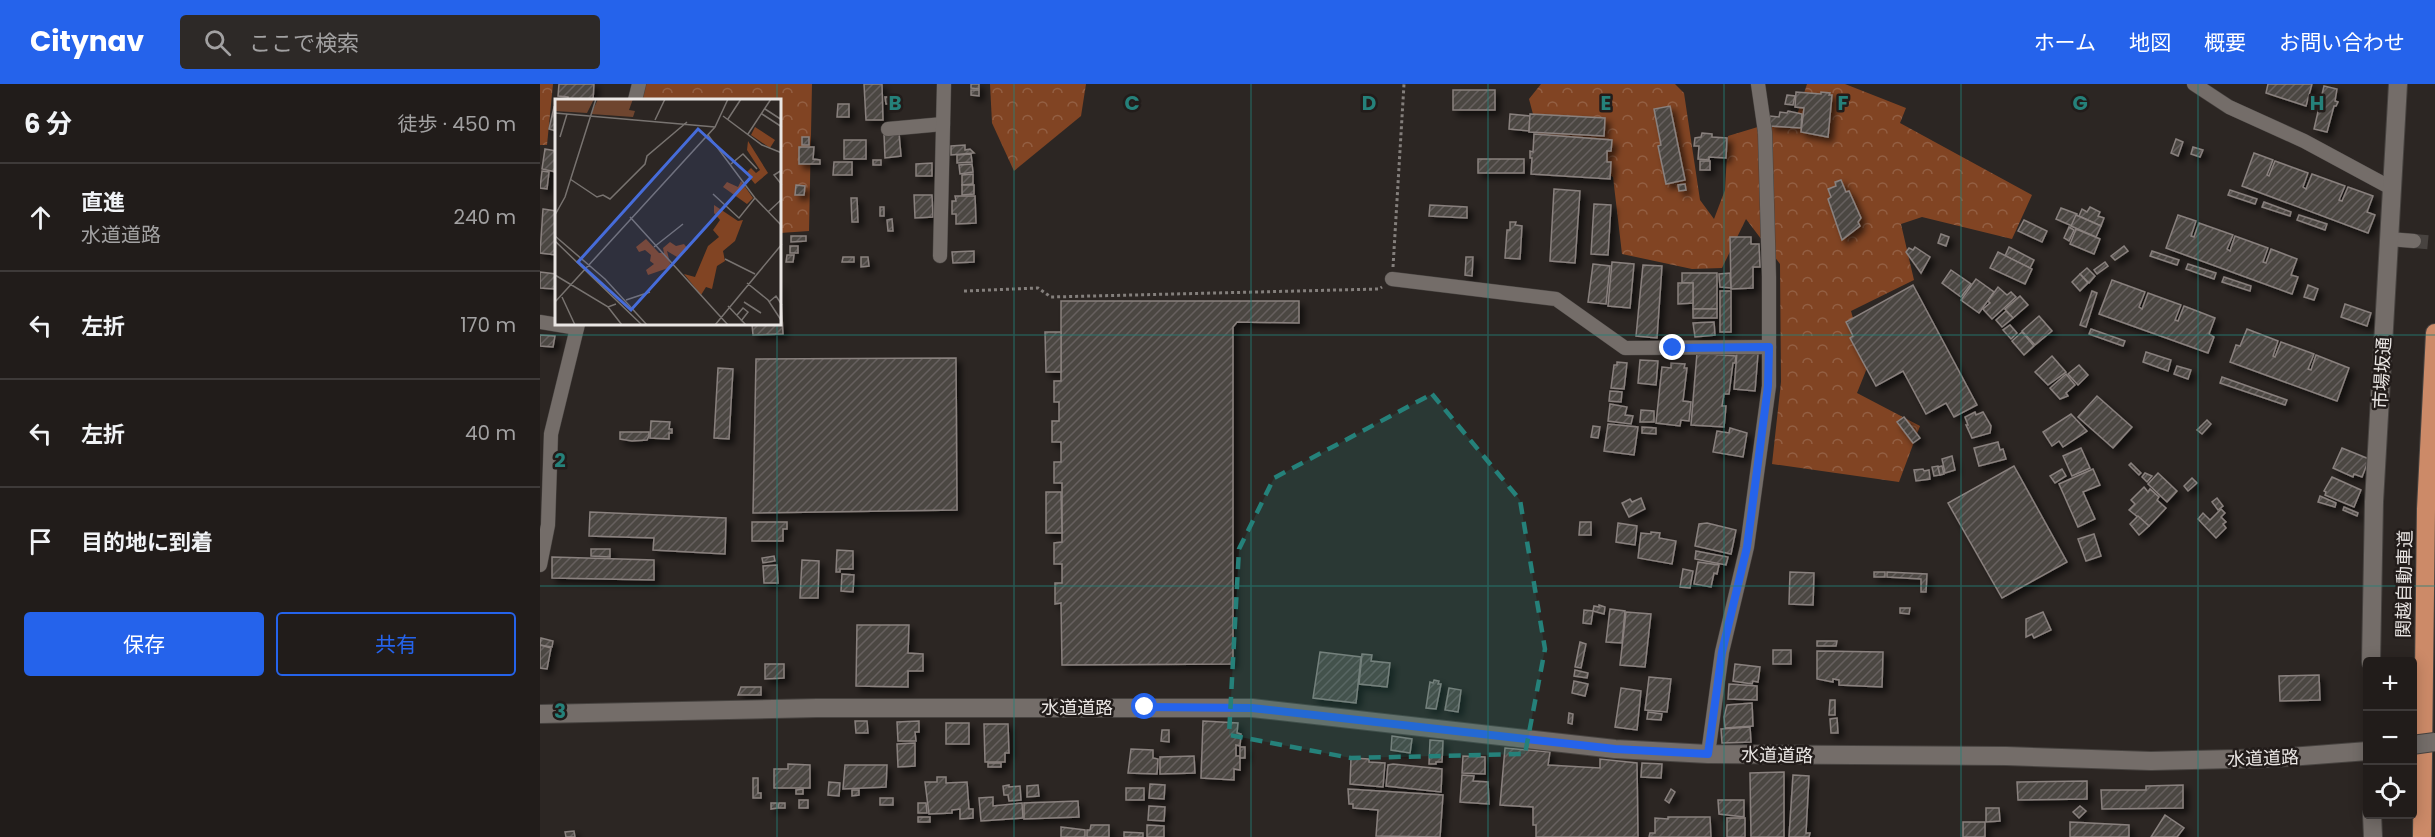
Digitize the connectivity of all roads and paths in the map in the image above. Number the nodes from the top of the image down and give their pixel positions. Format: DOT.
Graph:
graph roads {
  1 [pos="639,84"];
  2 [pos="944,84"];
  3 [pos="1404,84"];
  4 [pos="1758,84"];
  5 [pos="2194,84"];
  6 [pos="2398,84"];
  7 [pos="635,99"];
  8 [pos="943,124"];
  9 [pos="888,129"];
  10 [pos="2393,189"];
  11 [pos="2390,239"];
  12 [pos="2414,241"];
  13 [pos="940,256"];
  14 [pos="1392,279"];
  15 [pos="964,291"];
  16 [pos="540,322"];
  17 [pos="555,324"];
  18 [pos="577,326"];
  19 [pos="2435,333"];
  20 [pos="1769,347"];
  21 [pos="540,565"];
  22 [pos="2371,657"];
  23 [pos="540,714"];
  24 [pos="2435,742"];
  25 [pos="2417,744"];
  26 [pos="2363,751"];
  27 [pos="1708,754"];
  28 [pos="2372,819"];
  29 [pos="2373,837"];
  30 [pos="2422,837"];
  1 -- 7 [label="street"];
  2 -- 8 [label="street"];
  3 -- 14 [label="path"];
  4 -- 20 [label="street"];
  5 -- 10 [label="street"];
  6 -- 10 [label="street, 市場坂通"];
  8 -- 9 [label="street"];
  8 -- 13 [label="street"];
  10 -- 11 [label="street, 市場坂通"];
  11 -- 12 [label="street"];
  11 -- 22 [label="street, 市場坂通"];
  14 -- 15 [label="path"];
  14 -- 20 [label="street"];
  16 -- 17 [label="street"];
  18 -- 21 [label="street"];
  19 -- 30 [label="highway, 関越自動車道"];
  20 -- 27 [label="street"];
  23 -- 27 [label="street, 水道道路"];
  24 -- 25 [label="street, bridge"];
  26 -- 27 [label="street, 水道道路"];
  28 -- 29 [label="street"];
}
